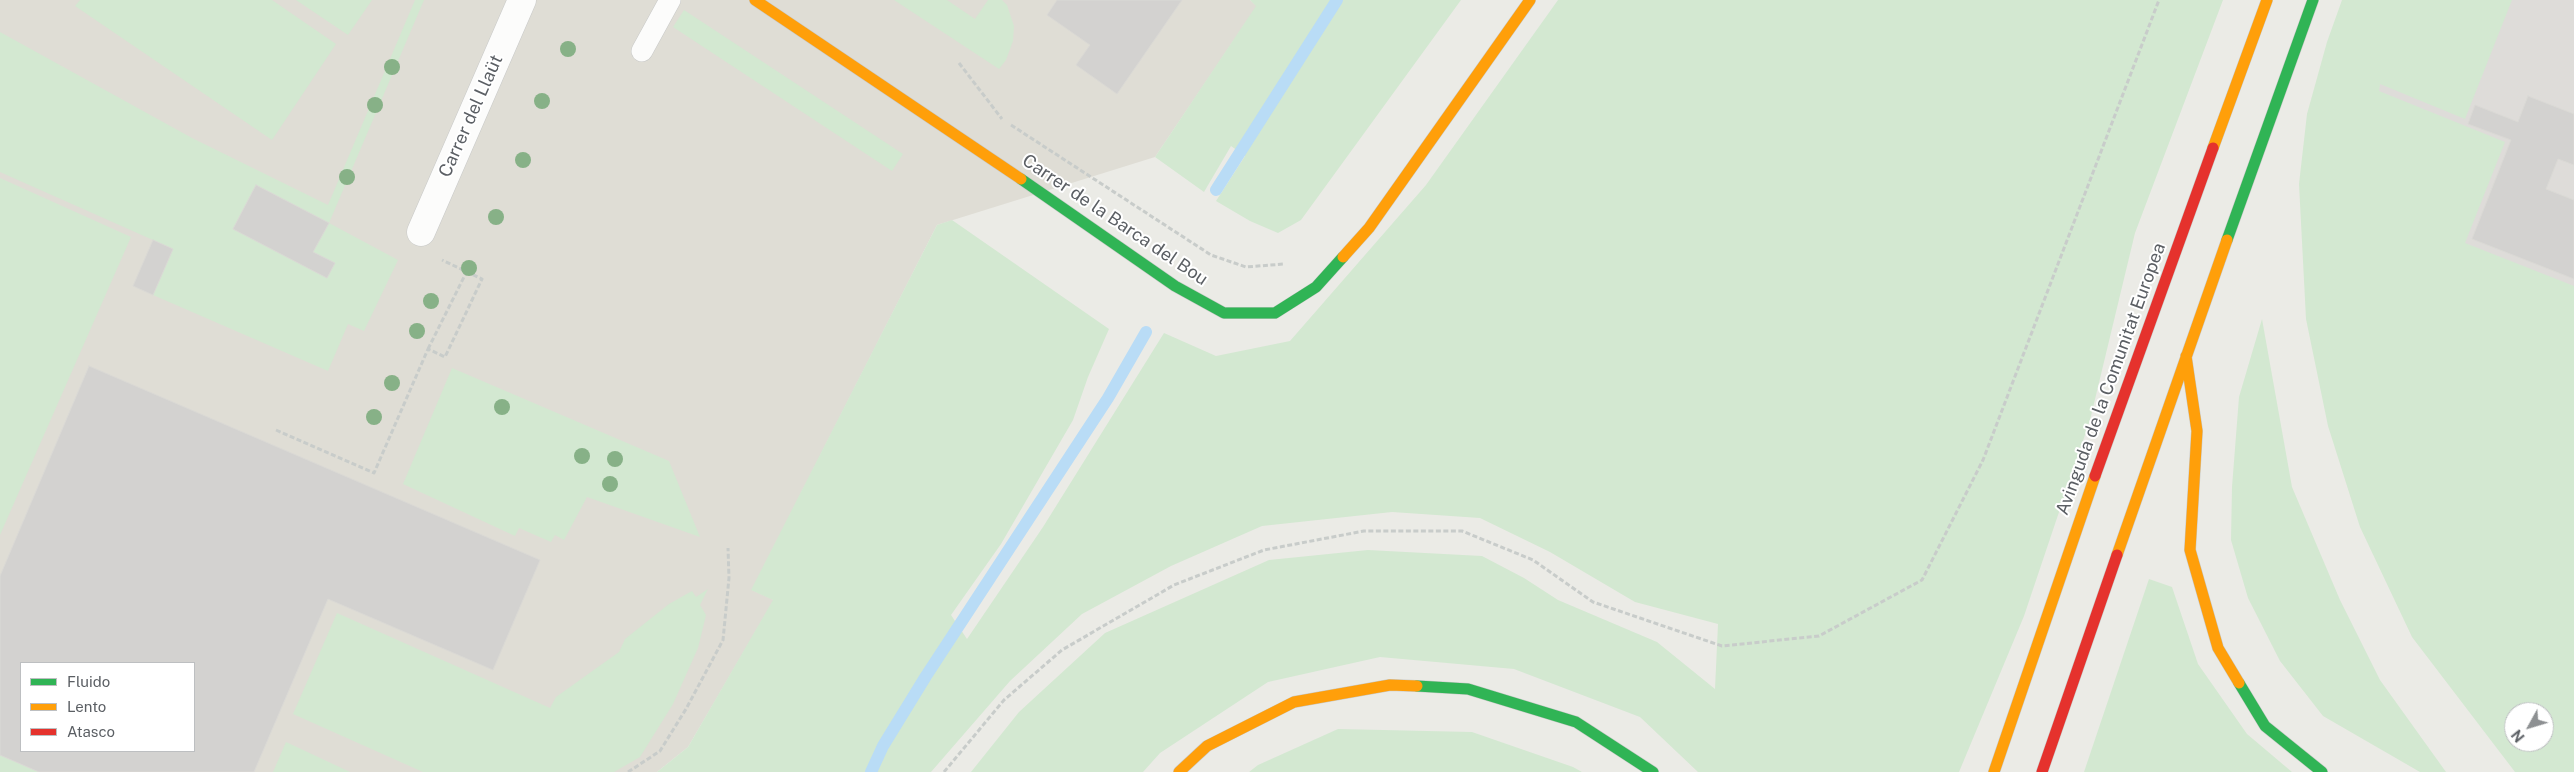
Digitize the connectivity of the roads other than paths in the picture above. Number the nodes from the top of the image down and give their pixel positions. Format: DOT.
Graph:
graph roads {
  1 [pos="522,0"];
  2 [pos="670,0"];
  3 [pos="755,0"];
  4 [pos="1530,0"];
  5 [pos="2267,0"];
  6 [pos="2313,0"];
  7 [pos="642,51"];
  8 [pos="421,232"];
  9 [pos="2186,356"];
  10 [pos="1179,772"];
  11 [pos="1653,772"];
  12 [pos="1994,772"];
  13 [pos="2042,772"];
  14 [pos="2322,772"];
  1 -- 8 [label="street, Carrer del Llaüt"];
  2 -- 7 [label="lane"];
  3 -- 4 [label="main road, Carrer de la Barca del Bou"];
  5 -- 12 [label="main road, Avinguda de la Comunitat Europea"];
  6 -- 9 [label="main road"];
  9 -- 13 [label="main road"];
  9 -- 14 [label="main road"];
  10 -- 11 [label="main road"];
}
